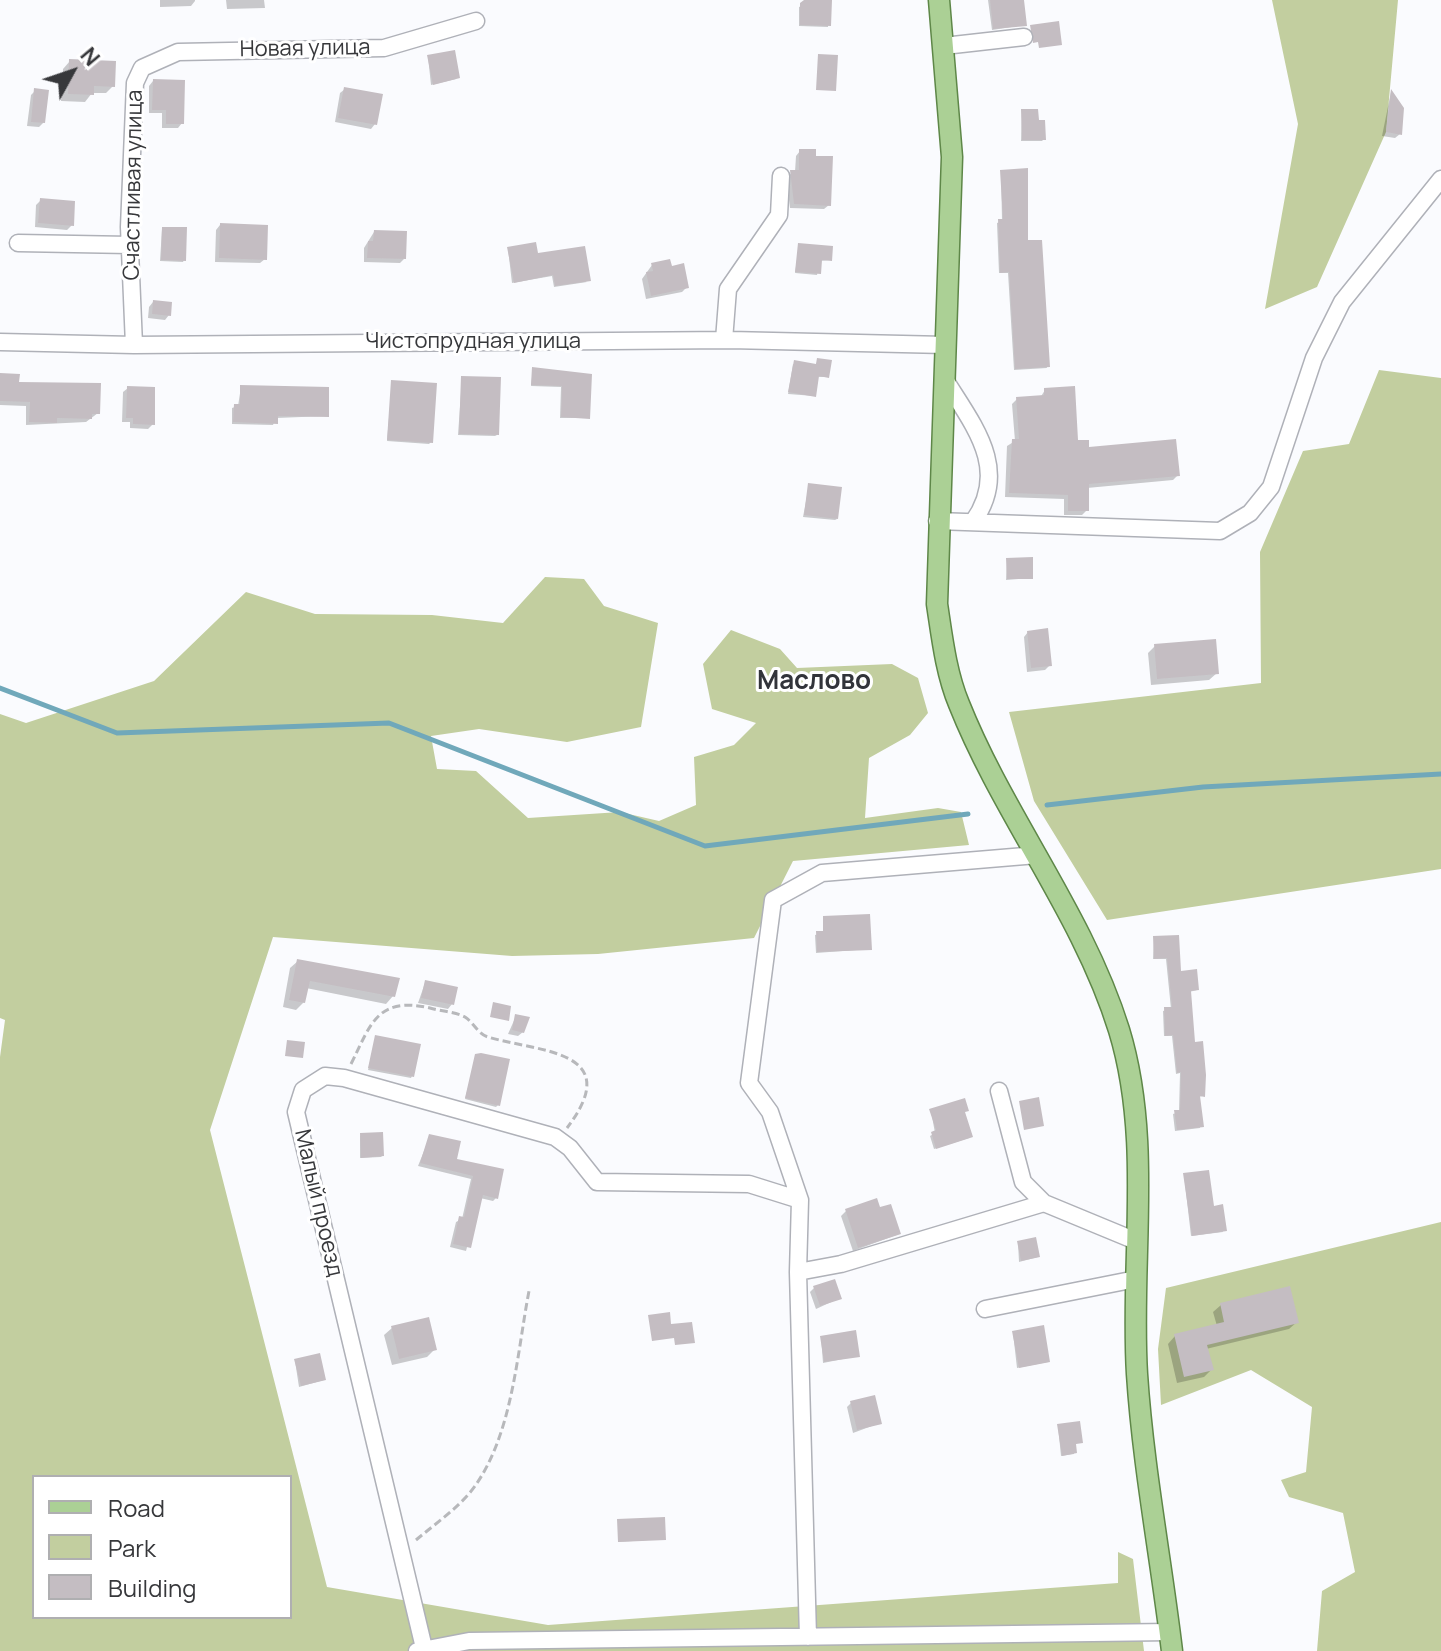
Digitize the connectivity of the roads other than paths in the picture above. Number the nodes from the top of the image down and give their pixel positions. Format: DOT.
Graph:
graph roads {
  1 [pos="939,0"];
  2 [pos="476,21"];
  3 [pos="1024,37"];
  4 [pos="944,46"];
  5 [pos="178,52"];
  6 [pos="781,176"];
  7 [pos="1441,179"];
  8 [pos="18,243"];
  9 [pos="130,245"];
  10 [pos="724,340"];
  11 [pos="0,342"];
  12 [pos="134,345"];
  13 [pos="945,345"];
  14 [pos="944,378"];
  15 [pos="937,521"];
  16 [pos="973,522"];
  17 [pos="1037,855"];
  18 [pos="999,1091"];
  19 [pos="800,1200"];
  20 [pos="1044,1203"];
  21 [pos="1136,1241"];
  22 [pos="798,1272"];
  23 [pos="1136,1279"];
  24 [pos="985,1309"];
  25 [pos="808,1637"];
  26 [pos="1171,1642"];
  27 [pos="420,1649"];
  1 -- 4 [label="main road"];
  2 -- 5 [label="street, Новая улица"];
  3 -- 4 [label="street"];
  4 -- 13 [label="main road"];
  5 -- 9 [label="street, Счастливая улица"];
  6 -- 10 [label="street"];
  7 -- 16 [label="street"];
  8 -- 9 [label="street"];
  9 -- 12 [label="street, Счастливая улица"];
  10 -- 12 [label="street, Чистопрудная улица"];
  10 -- 13 [label="street, Чистопрудная улица"];
  11 -- 12 [label="street, Чистопрудная улица"];
  13 -- 14 [label="main road"];
  14 -- 15 [label="main road"];
  14 -- 16 [label="street"];
  15 -- 16 [label="street"];
  15 -- 17 [label="main road"];
  17 -- 19 [label="street"];
  17 -- 21 [label="main road"];
  18 -- 20 [label="street"];
  19 -- 22 [label="street"];
  19 -- 27 [label="street, Малый проезд"];
  20 -- 21 [label="street"];
  20 -- 22 [label="street"];
  21 -- 23 [label="main road"];
  22 -- 25 [label="street"];
  23 -- 24 [label="street"];
  23 -- 26 [label="main road"];
  25 -- 26 [label="street"];
  25 -- 27 [label="street"];
}
